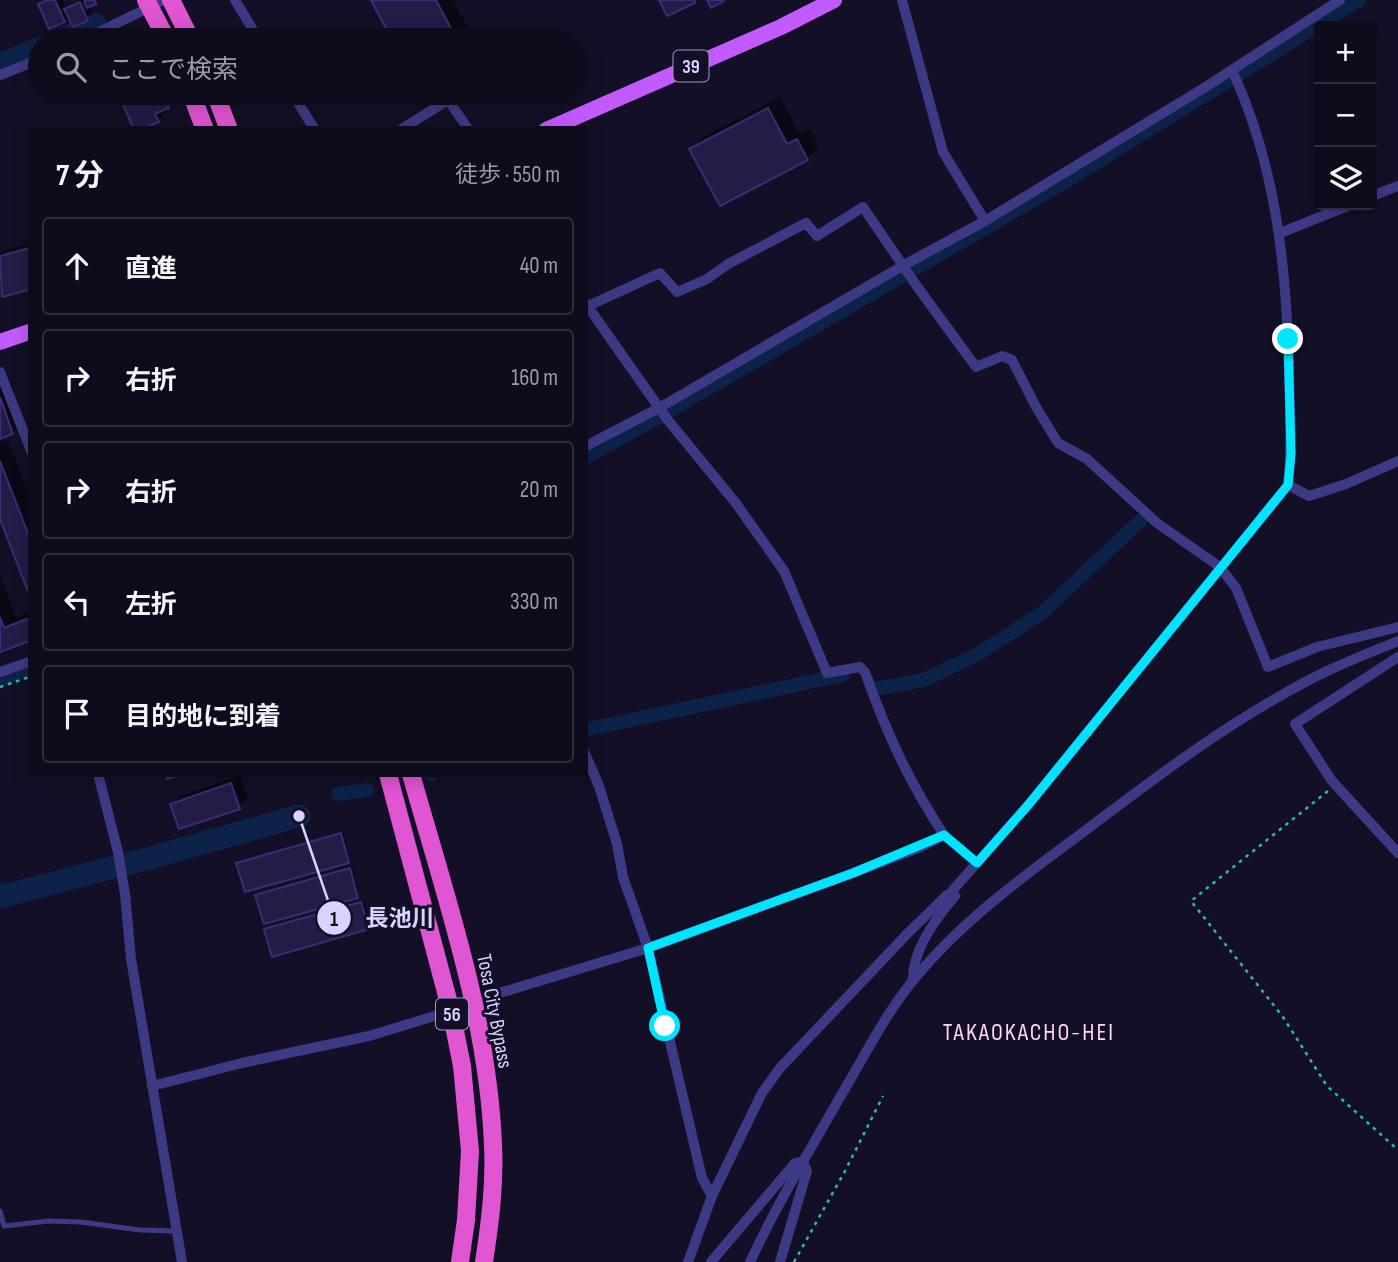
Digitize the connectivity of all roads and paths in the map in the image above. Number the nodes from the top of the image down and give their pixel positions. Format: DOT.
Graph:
graph roads {
  1 [pos="171,0"];
  2 [pos="235,0"];
  3 [pos="834,0"];
  4 [pos="902,0"];
  5 [pos="1340,0"];
  6 [pos="153,2"];
  7 [pos="105,28"];
  8 [pos="163,28"];
  9 [pos="185,28"];
  10 [pos="252,28"];
  11 [pos="28,64"];
  12 [pos="1233,72"];
  13 [pos="0,75"];
  14 [pos="196,105"];
  15 [pos="220,105"];
  16 [pos="299,105"];
  17 [pos="440,105"];
  18 [pos="452,105"];
  19 [pos="203,126"];
  20 [pos="227,126"];
  21 [pos="313,126"];
  22 [pos="406,126"];
  23 [pos="466,126"];
  24 [pos="555,126"];
  25 [pos="1398,186"];
  26 [pos="1377,194"];
  27 [pos="1338,210"];
  28 [pos="985,220"];
  29 [pos="1280,233"];
  30 [pos="907,269"];
  31 [pos="588,303"];
  32 [pos="588,307"];
  33 [pos="28,332"];
  34 [pos="0,342"];
  35 [pos="0,372"];
  36 [pos="662,412"];
  37 [pos="28,443"];
  38 [pos="588,445"];
  39 [pos="1398,461"];
  40 [pos="1288,485"];
  41 [pos="1220,567"];
  42 [pos="1398,627"];
  43 [pos="1398,641"];
  44 [pos="1398,657"];
  45 [pos="28,662"];
  46 [pos="0,672"];
  47 [pos="28,677"];
  48 [pos="0,687"];
  49 [pos="588,760"];
  50 [pos="99,777"];
  51 [pos="389,777"];
  52 [pos="412,777"];
  53 [pos="1336,785"];
  54 [pos="944,835"];
  55 [pos="1398,853"];
  56 [pos="977,863"];
  57 [pos="952,891"];
  58 [pos="648,948"];
  59 [pos="913,980"];
  60 [pos="472,1002"];
  61 [pos="452,1011"];
  62 [pos="152,1086"];
  63 [pos="883,1096"];
  64 [pos="1398,1150"];
  65 [pos="803,1162"];
  66 [pos="712,1196"];
  67 [pos="0,1211"];
  68 [pos="176,1231"];
  69 [pos="182,1262"];
  70 [pos="460,1262"];
  71 [pos="484,1262"];
  72 [pos="688,1262"];
  73 [pos="711,1262"];
  74 [pos="751,1262"];
  75 [pos="780,1262"];
  76 [pos="794,1262"];
  1 -- 9 [label="highway"];
  2 -- 10 [label="street"];
  3 -- 24 [label="main road, 39"];
  4 -- 28 [label="street"];
  5 -- 12 [label="street"];
  6 -- 7 [label="street"];
  6 -- 8 [label="highway"];
  11 -- 13 [label="street"];
  12 -- 28 [label="street"];
  12 -- 29 [label="street"];
  14 -- 19 [label="highway"];
  15 -- 20 [label="highway"];
  16 -- 21 [label="street"];
  17 -- 22 [label="street"];
  18 -- 23 [label="street"];
  25 -- 26 [label="street"];
  27 -- 29 [label="street"];
  28 -- 30 [label="street"];
  29 -- 40 [label="street"];
  30 -- 31 [label="street"];
  30 -- 36 [label="street"];
  30 -- 41 [label="street"];
  32 -- 36 [label="street"];
  33 -- 34 [label="main road"];
  35 -- 37 [label="street"];
  36 -- 38 [label="street"];
  36 -- 54 [label="street"];
  39 -- 40 [label="street"];
  40 -- 41 [label="street"];
  41 -- 42 [label="street"];
  41 -- 56 [label="street"];
  43 -- 59 [label="street"];
  44 -- 53 [label="street"];
  45 -- 46 [label="street"];
  47 -- 48 [label="path"];
  49 -- 58 [label="street"];
  50 -- 62 [label="street"];
  51 -- 61 [label="highway, Tosa City Bypass / 56"];
  52 -- 60 [label="highway, Tosa City Bypass / 56"];
  53 -- 55 [label="street"];
  53 -- 64 [label="path"];
  54 -- 56 [label="street"];
  54 -- 58 [label="street"];
  56 -- 57 [label="street"];
  57 -- 59 [label="street"];
  57 -- 66 [label="street"];
  58 -- 60 [label="street"];
  58 -- 66 [label="street"];
  59 -- 65 [label="street"];
  60 -- 61 [label="street"];
  60 -- 71 [label="highway, Tosa City Bypass / 56"];
  61 -- 62 [label="street"];
  61 -- 70 [label="highway, Tosa City Bypass / 56"];
  62 -- 68 [label="street"];
  63 -- 76 [label="path"];
  65 -- 73 [label="street"];
  65 -- 74 [label="street"];
  65 -- 75 [label="street"];
  66 -- 72 [label="street"];
  67 -- 68 [label="lane"];
  68 -- 69 [label="street"];
}
